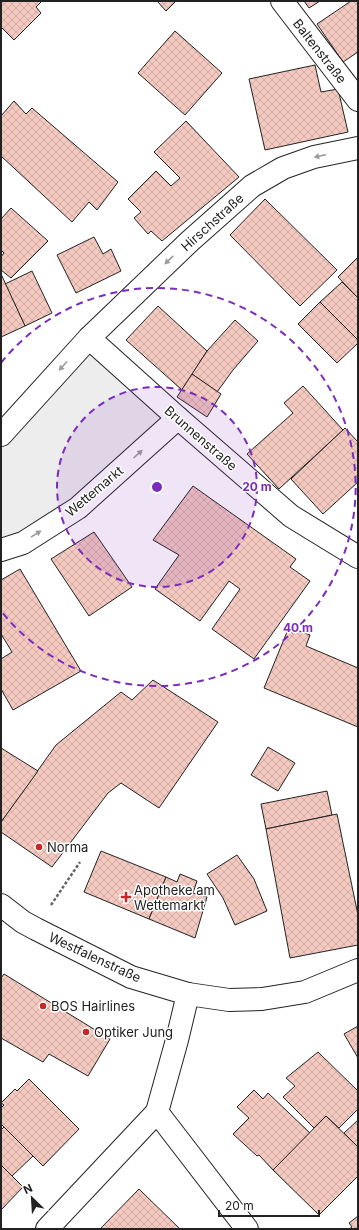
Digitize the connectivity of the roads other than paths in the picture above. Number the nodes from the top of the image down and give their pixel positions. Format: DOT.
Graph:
graph roads {
  1 [pos="282,1"];
  2 [pos="358,100"];
  3 [pos="358,148"];
  4 [pos="89,338"];
  5 [pos="178,418"];
  6 [pos="2,431"];
  7 [pos="1,550"];
  8 [pos="358,557"];
  9 [pos="1,904"];
  10 [pos="358,970"];
  11 [pos="188,994"];
  12 [pos="157,1112"];
  13 [pos="47,1229"];
  14 [pos="247,1229"];
  1 -- 2 [label="street, Baltenstraße"];
  3 -- 4 [label="street, Hirschstraße, one-way"];
  4 -- 5 [label="street, Brunnenstraße"];
  4 -- 6 [label="street, one-way"];
  7 -- 5 [label="street, Wettemarkt, one-way"];
  5 -- 8 [label="street, Brunnenstraße"];
  9 -- 11 [label="street, Westfalenstraße"];
  10 -- 11 [label="street, Westfalenstraße"];
  11 -- 12 [label="street"];
  12 -- 13 [label="street"];
  12 -- 14 [label="street"];
}
